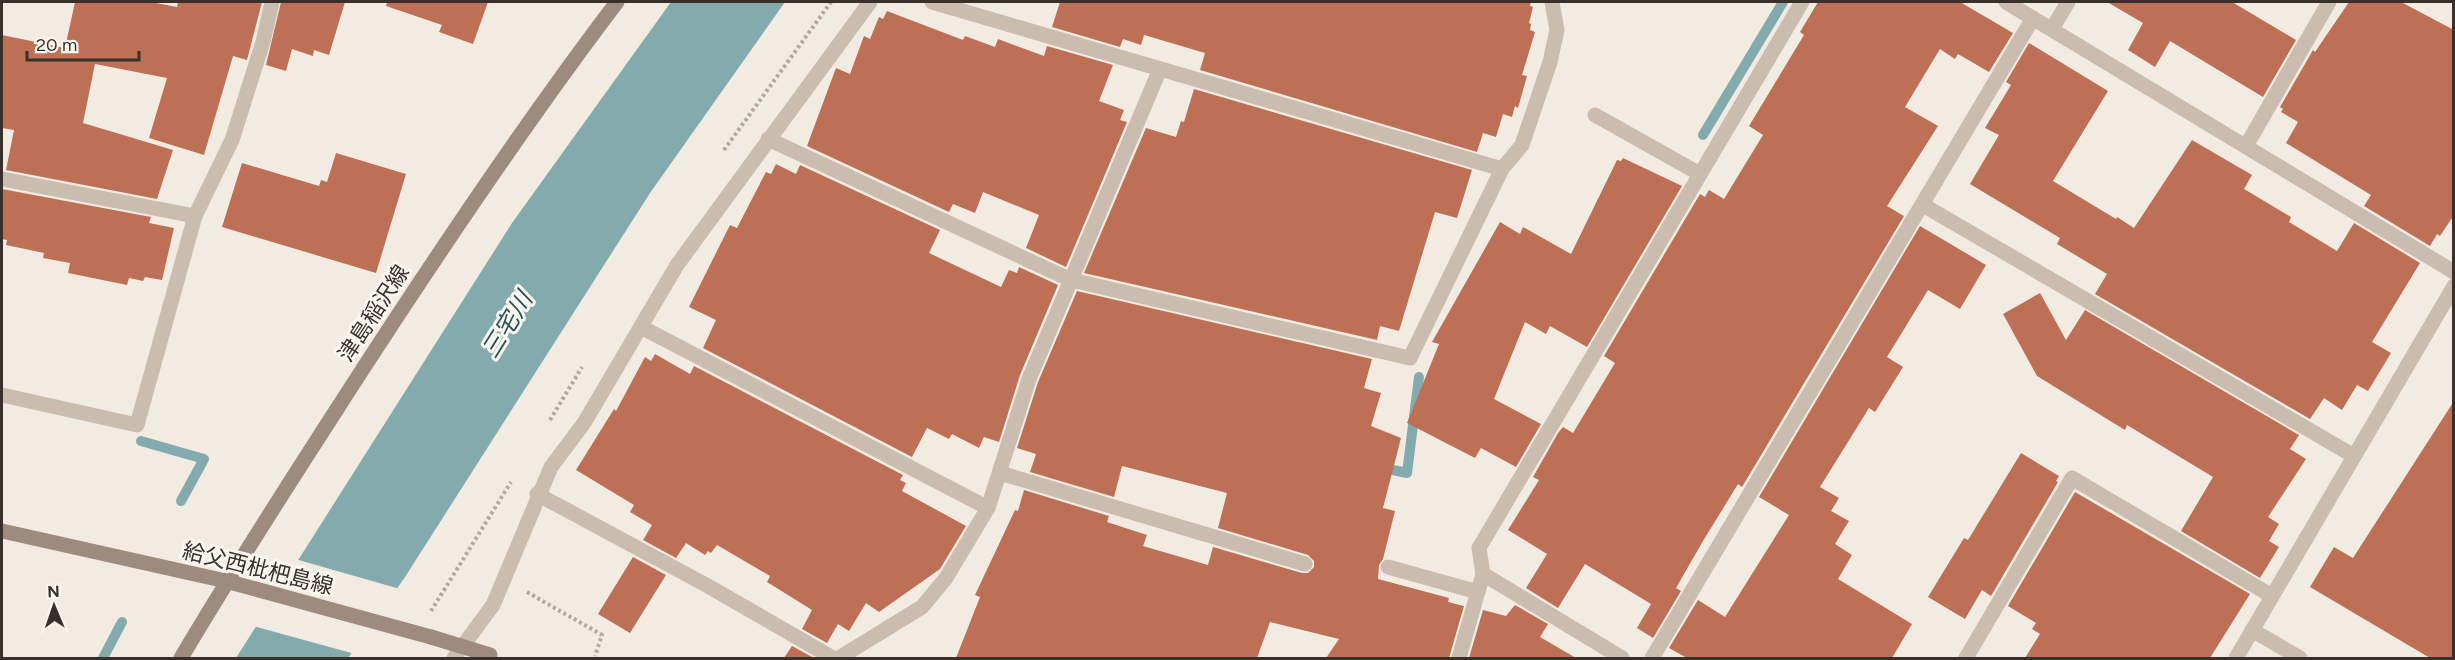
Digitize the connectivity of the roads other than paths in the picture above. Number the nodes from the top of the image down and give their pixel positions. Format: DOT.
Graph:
graph roads {
  1 [pos="272,2"];
  2 [pos="617,2"];
  3 [pos="870,2"];
  4 [pos="932,2"];
  5 [pos="1552,2"];
  6 [pos="1802,2"];
  7 [pos="2006,2"];
  8 [pos="2068,2"];
  9 [pos="2330,2"];
  10 [pos="2033,18"];
  11 [pos="2052,29"];
  12 [pos="1160,69"];
  13 [pos="1595,115"];
  14 [pos="768,140"];
  15 [pos="2246,146"];
  16 [pos="1502,169"];
  17 [pos="1700,174"];
  18 [pos="2,179"];
  19 [pos="1923,205"];
  20 [pos="195,216"];
  21 [pos="2454,272"];
  22 [pos="1071,280"];
  23 [pos="2454,286"];
  24 [pos="641,327"];
  25 [pos="2,395"];
  26 [pos="2354,456"];
  27 [pos="999,473"];
  28 [pos="537,494"];
  29 [pos="988,508"];
  30 [pos="2,531"];
  31 [pos="1305,564"];
  32 [pos="1388,567"];
  33 [pos="1483,574"];
  34 [pos="226,581"];
  35 [pos="1478,592"];
  36 [pos="2272,596"];
  37 [pos="2252,630"];
  38 [pos="496,657"];
  39 [pos="181,658"];
  40 [pos="454,658"];
  41 [pos="833,658"];
  42 [pos="839,658"];
  43 [pos="1459,658"];
  44 [pos="1622,658"];
  45 [pos="1652,658"];
  46 [pos="1966,658"];
  47 [pos="2235,658"];
  48 [pos="2300,658"];
  1 -- 20 [label="street"];
  2 -- 34 [label="main road, 津島稲沢線"];
  3 -- 14 [label="street"];
  4 -- 12 [label="street"];
  5 -- 16 [label="street"];
  6 -- 17 [label="street"];
  7 -- 10 [label="street"];
  8 -- 11 [label="street"];
  9 -- 15 [label="street"];
  10 -- 11 [label="street"];
  10 -- 19 [label="street"];
  11 -- 15 [label="street"];
  12 -- 16 [label="street"];
  12 -- 22 [label="street"];
  13 -- 17 [label="street"];
  14 -- 22 [label="street"];
  14 -- 24 [label="street"];
  15 -- 21 [label="street"];
  16 -- 22 [label="street"];
  17 -- 33 [label="street"];
  18 -- 20 [label="street"];
  19 -- 26 [label="street"];
  19 -- 45 [label="street"];
  20 -- 25 [label="street"];
  22 -- 27 [label="street"];
  23 -- 26 [label="street"];
  24 -- 28 [label="street"];
  24 -- 29 [label="street"];
  26 -- 36 [label="street"];
  27 -- 29 [label="street"];
  27 -- 31 [label="street"];
  28 -- 40 [label="street"];
  28 -- 41 [label="street"];
  29 -- 42 [label="street"];
  30 -- 34 [label="main road, 給父西枇杷島線"];
  32 -- 35 [label="street"];
  33 -- 35 [label="street"];
  33 -- 44 [label="street"];
  34 -- 38 [label="main road, 給父西枇杷島線, bridge"];
  34 -- 39 [label="main road, 津島稲沢線"];
  35 -- 43 [label="street"];
  36 -- 37 [label="street"];
  36 -- 46 [label="street"];
  37 -- 47 [label="street"];
  37 -- 48 [label="street"];
}
